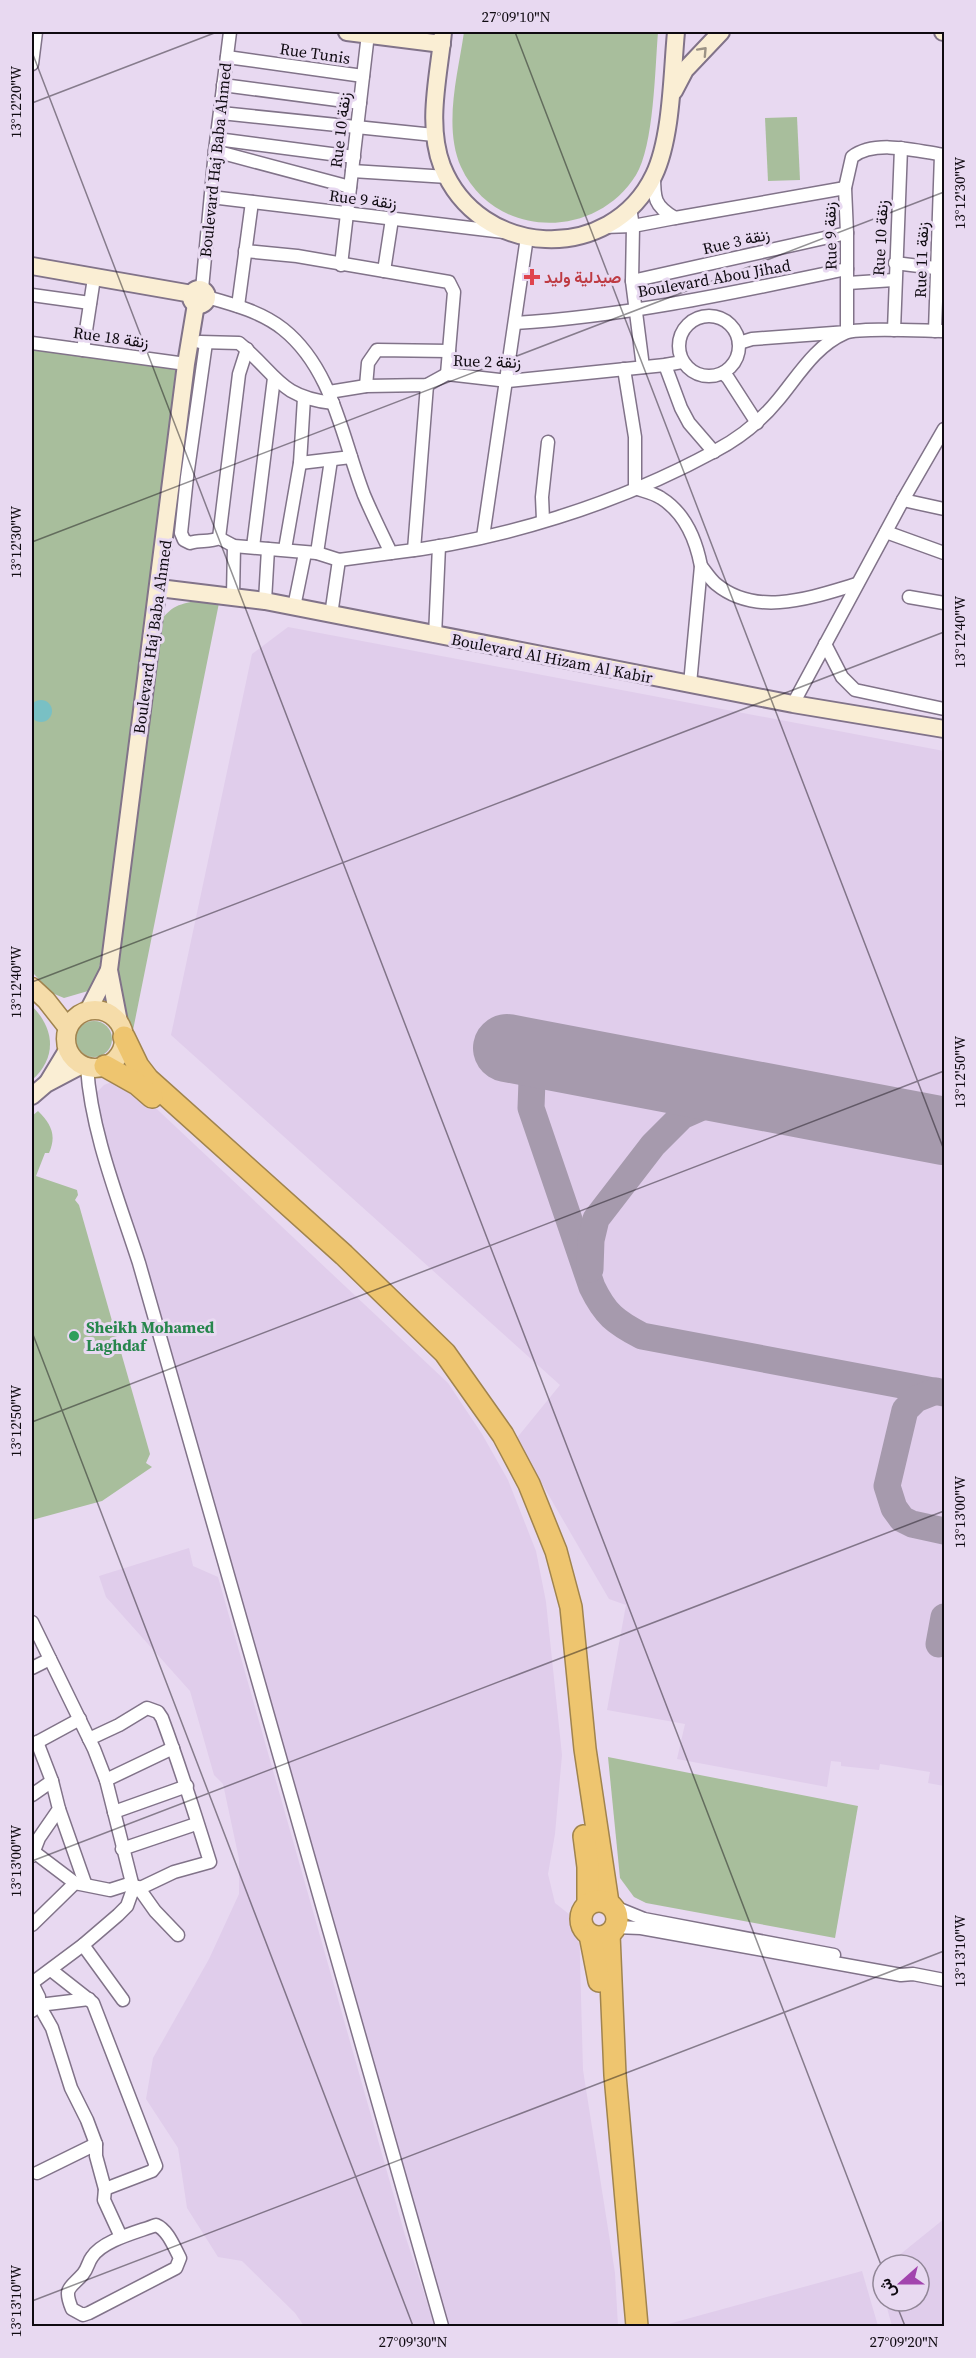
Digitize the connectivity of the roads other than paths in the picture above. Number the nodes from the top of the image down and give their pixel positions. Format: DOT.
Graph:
graph roads {
  1 [pos="36,32"];
  2 [pos="230,32"];
  3 [pos="676,32"];
  4 [pos="722,32"];
  5 [pos="357,33"];
  6 [pos="443,38"];
  7 [pos="227,57"];
  8 [pos="32,64"];
  9 [pos="363,76"];
  10 [pos="223,85"];
  11 [pos="360,103"];
  12 [pos="668,109"];
  13 [pos="221,113"];
  14 [pos="357,128"];
  15 [pos="434,135"];
  16 [pos="216,145"];
  17 [pos="901,148"];
  18 [pos="943,155"];
  19 [pos="354,156"];
  20 [pos="352,171"];
  21 [pos="654,174"];
  22 [pos="448,177"];
  23 [pos="350,187"];
  24 [pos="845,188"];
  25 [pos="211,197"];
  26 [pos="252,202"];
  27 [pos="630,208"];
  28 [pos="346,214"];
  29 [pos="675,218"];
  30 [pos="392,219"];
  31 [pos="633,226"];
  32 [pos="603,227"];
  33 [pos="848,233"];
  34 [pos="523,236"];
  35 [pos="245,251"];
  36 [pos="895,263"];
  37 [pos="341,265"];
  38 [pos="32,266"];
  39 [pos="941,268"];
  40 [pos="847,269"];
  41 [pos="384,271"];
  42 [pos="94,278"];
  43 [pos="894,280"];
  44 [pos="632,281"];
  45 [pos="848,282"];
  46 [pos="32,295"];
  47 [pos="199,296"];
  48 [pos="700,300"];
  49 [pos="90,303"];
  50 [pos="238,306"];
  51 [pos="636,308"];
  52 [pos="704,316"];
  53 [pos="515,323"];
  54 [pos="894,330"];
  55 [pos="940,331"];
  56 [pos="847,332"];
  57 [pos="198,342"];
  58 [pos="32,343"];
  59 [pos="739,343"];
  60 [pos="247,349"];
  61 [pos="83,350"];
  62 [pos="449,351"];
  63 [pos="682,362"];
  64 [pos="186,364"];
  65 [pos="665,365"];
  66 [pos="643,368"];
  67 [pos="624,369"];
  68 [pos="723,373"];
  69 [pos="447,374"];
  70 [pos="274,378"];
  71 [pos="508,381"];
  72 [pos="427,385"];
  73 [pos="366,386"];
  74 [pos="331,397"];
  75 [pos="304,398"];
  76 [pos="757,423"];
  77 [pos="945,429"];
  78 [pos="548,442"];
  79 [pos="714,452"];
  80 [pos="351,458"];
  81 [pos="331,459"];
  82 [pos="300,463"];
  83 [pos="635,488"];
  84 [pos="903,500"];
  85 [pos="945,509"];
  86 [pos="543,520"];
  87 [pos="885,532"];
  88 [pos="483,537"];
  89 [pos="219,538"];
  90 [pos="234,546"];
  91 [pos="439,546"];
  92 [pos="253,547"];
  93 [pos="268,549"];
  94 [pos="285,549"];
  95 [pos="414,550"];
  96 [pos="311,553"];
  97 [pos="391,553"];
  98 [pos="945,554"];
  99 [pos="339,560"];
  100 [pos="701,566"];
  101 [pos="857,584"];
  102 [pos="159,588"];
  103 [pos="233,596"];
  104 [pos="909,597"];
  105 [pos="265,602"];
  106 [pos="945,603"];
  107 [pos="294,607"];
  108 [pos="331,615"];
  109 [pos="435,636"];
  110 [pos="825,644"];
  111 [pos="690,684"];
  112 [pos="793,704"];
  113 [pos="945,709"];
  114 [pos="945,729"];
  115 [pos="109,970"];
  116 [pos="32,987"];
  117 [pos="46,1000"];
  118 [pos="85,1012"];
  119 [pos="68,1028"];
  120 [pos="122,1030"];
  121 [pos="68,1049"];
  122 [pos="93,1067"];
  123 [pos="46,1084"];
  124 [pos="32,1096"];
  125 [pos="32,1622"];
  126 [pos="50,1659"];
  127 [pos="32,1668"];
  128 [pos="80,1719"];
  129 [pos="34,1744"];
  130 [pos="92,1744"];
  131 [pos="173,1748"];
  132 [pos="106,1780"];
  133 [pos="52,1781"];
  134 [pos="186,1786"];
  135 [pos="32,1795"];
  136 [pos="60,1809"];
  137 [pos="114,1812"];
  138 [pos="196,1824"];
  139 [pos="122,1849"];
  140 [pos="33,1854"];
  141 [pos="80,1883"];
  142 [pos="134,1887"];
  143 [pos="604,1918"];
  144 [pos="32,1924"];
  145 [pos="178,1935"];
  146 [pos="83,1945"];
  147 [pos="804,1953"];
  148 [pos="51,1970"];
  149 [pos="945,1980"];
  150 [pos="32,1983"];
  151 [pos="89,1999"];
  152 [pos="123,2000"];
  153 [pos="35,2008"];
  154 [pos="96,2144"];
  155 [pos="37,2173"];
  156 [pos="105,2189"];
  157 [pos="122,2237"];
  158 [pos="442,2326"];
  159 [pos="624,2326"];
  160 [pos="637,2326"];
  1 -- 8 [label="street"];
  2 -- 7 [label="street, Boulevard Haj Baba Ahmed"];
  3 -- 12 [label="main road"];
  12 -- 4 [label="main road, one-way"];
  5 -- 6 [label="main road"];
  5 -- 9 [label="street, Rue 10 زنقة"];
  6 -- 15 [label="main road"];
  7 -- 9 [label="street, Rue Tunis"];
  7 -- 10 [label="street, Boulevard Haj Baba Ahmed"];
  9 -- 11 [label="street, Rue 10 زنقة"];
  10 -- 11 [label="street"];
  10 -- 13 [label="street, Boulevard Haj Baba Ahmed"];
  11 -- 14 [label="street, Rue 10 زنقة"];
  12 -- 21 [label="main road"];
  13 -- 14 [label="street"];
  13 -- 16 [label="street, Boulevard Haj Baba Ahmed"];
  14 -- 15 [label="street"];
  14 -- 19 [label="street, Rue 10 زنقة"];
  15 -- 22 [label="main road"];
  16 -- 19 [label="street"];
  16 -- 23 [label="street"];
  16 -- 25 [label="street, Boulevard Haj Baba Ahmed"];
  17 -- 18 [label="street"];
  17 -- 24 [label="street, Rue 9 زنقة"];
  17 -- 36 [label="street, Rue 10 زنقة"];
  18 -- 39 [label="street, Rue 11 زنقة"];
  19 -- 20 [label="street, Rue 10 زنقة"];
  20 -- 22 [label="street"];
  20 -- 23 [label="street, Rue 10 زنقة"];
  21 -- 27 [label="main road"];
  21 -- 29 [label="street"];
  22 -- 34 [label="main road"];
  23 -- 28 [label="street, Rue 10 زنقة"];
  24 -- 29 [label="street"];
  24 -- 33 [label="street, Rue 9 زنقة"];
  25 -- 26 [label="street, Rue 9 زنقة"];
  25 -- 47 [label="street, Boulevard Haj Baba Ahmed"];
  26 -- 28 [label="street, Rue 9 زنقة"];
  26 -- 35 [label="street"];
  27 -- 31 [label="street"];
  27 -- 32 [label="main road"];
  28 -- 30 [label="street, Rue 9 زنقة"];
  28 -- 37 [label="street, Rue 10 زنقة"];
  29 -- 31 [label="street"];
  30 -- 34 [label="street, Rue 9 زنقة"];
  30 -- 41 [label="street"];
  31 -- 32 [label="street"];
  31 -- 44 [label="street"];
  32 -- 34 [label="main road"];
  33 -- 40 [label="street, Rue 9 زنقة"];
  33 -- 44 [label="street, Rue 3 زنقة"];
  34 -- 53 [label="street"];
  35 -- 37 [label="street"];
  35 -- 50 [label="street"];
  36 -- 39 [label="street"];
  36 -- 43 [label="street, Rue 10 زنقة"];
  37 -- 41 [label="street"];
  38 -- 42 [label="main road"];
  39 -- 55 [label="street, Rue 11 زنقة"];
  40 -- 45 [label="street, Rue 9 زنقة"];
  40 -- 48 [label="street, Boulevard Abou Jihad"];
  41 -- 62 [label="street"];
  42 -- 47 [label="main road"];
  42 -- 49 [label="street"];
  43 -- 45 [label="street"];
  43 -- 54 [label="street, Rue 10 زنقة"];
  44 -- 51 [label="street"];
  45 -- 56 [label="street, Rue 9 زنقة"];
  46 -- 49 [label="street"];
  47 -- 50 [label="street"];
  47 -- 57 [label="main road, Boulevard Haj Baba Ahmed"];
  48 -- 51 [label="street, Boulevard Abou Jihad"];
  48 -- 52 [label="street"];
  49 -- 61 [label="street"];
  50 -- 74 [label="street"];
  51 -- 53 [label="street, Boulevard Abou Jihad"];
  51 -- 66 [label="street"];
  52 -- 59 [label="street"];
  52 -- 63 [label="street"];
  53 -- 71 [label="street"];
  54 -- 55 [label="street"];
  54 -- 56 [label="street"];
  56 -- 59 [label="street"];
  56 -- 76 [label="street"];
  57 -- 60 [label="street"];
  57 -- 64 [label="main road, Boulevard Haj Baba Ahmed"];
  57 -- 89 [label="street"];
  58 -- 61 [label="street, Rue 18 زنقة"];
  59 -- 68 [label="street"];
  60 -- 70 [label="street"];
  60 -- 89 [label="street"];
  61 -- 64 [label="street, Rue 18 زنقة"];
  62 -- 69 [label="street"];
  62 -- 73 [label="street"];
  63 -- 65 [label="street, Rue 2 زنقة"];
  63 -- 68 [label="street"];
  64 -- 102 [label="main road, Boulevard Haj Baba Ahmed"];
  65 -- 66 [label="street, Rue 2 زنقة"];
  65 -- 79 [label="street"];
  66 -- 67 [label="street, Rue 2 زنقة"];
  67 -- 71 [label="street, Rue 2 زنقة"];
  67 -- 83 [label="street"];
  68 -- 76 [label="street"];
  69 -- 71 [label="street, Rue 2 زنقة"];
  69 -- 72 [label="street, Rue 2 زنقة"];
  70 -- 75 [label="street"];
  70 -- 92 [label="street"];
  71 -- 88 [label="street"];
  72 -- 73 [label="street, Rue 2 زنقة"];
  72 -- 95 [label="street"];
  73 -- 74 [label="street, Rue 2 زنقة"];
  74 -- 75 [label="street, Rue 2 زنقة"];
  74 -- 80 [label="street"];
  75 -- 82 [label="street"];
  76 -- 79 [label="street"];
  77 -- 84 [label="street"];
  78 -- 86 [label="street"];
  79 -- 83 [label="street"];
  80 -- 81 [label="street"];
  80 -- 97 [label="street"];
  81 -- 82 [label="street"];
  81 -- 96 [label="street"];
  82 -- 94 [label="street"];
  83 -- 86 [label="street"];
  83 -- 100 [label="street"];
  84 -- 85 [label="street"];
  84 -- 87 [label="street"];
  86 -- 88 [label="street"];
  87 -- 98 [label="street"];
  87 -- 101 [label="street"];
  88 -- 91 [label="street"];
  89 -- 90 [label="street"];
  90 -- 92 [label="street"];
  90 -- 103 [label="street"];
  91 -- 95 [label="street"];
  91 -- 109 [label="street"];
  92 -- 93 [label="street"];
  93 -- 94 [label="street"];
  93 -- 105 [label="street"];
  94 -- 96 [label="street"];
  95 -- 97 [label="street"];
  96 -- 99 [label="street"];
  96 -- 107 [label="street"];
  97 -- 99 [label="street"];
  99 -- 108 [label="street"];
  100 -- 101 [label="street"];
  100 -- 111 [label="street"];
  101 -- 110 [label="street"];
  102 -- 103 [label="main road, Boulevard Al Hizam Al Kabir"];
  102 -- 115 [label="main road, Boulevard Haj Baba Ahmed"];
  103 -- 105 [label="main road, Boulevard Al Hizam Al Kabir"];
  104 -- 106 [label="street"];
  105 -- 107 [label="main road, Boulevard Al Hizam Al Kabir"];
  107 -- 108 [label="main road, Boulevard Al Hizam Al Kabir"];
  108 -- 109 [label="main road, Boulevard Al Hizam Al Kabir"];
  109 -- 111 [label="main road, Boulevard Al Hizam Al Kabir"];
  110 -- 112 [label="street"];
  110 -- 113 [label="street"];
  111 -- 112 [label="main road, Boulevard Al Hizam Al Kabir"];
  112 -- 114 [label="main road, Boulevard Al Hizam Al Kabir"];
  115 -- 118 [label="main road"];
  115 -- 120 [label="main road"];
  116 -- 117 [label="main road"];
  117 -- 118 [label="main road"];
  117 -- 119 [label="main road"];
  118 -- 119 [label="main road"];
  118 -- 120 [label="main road"];
  119 -- 121 [label="main road"];
  120 -- 122 [label="main road"];
  120 -- 143 [label="highway"];
  121 -- 122 [label="main road"];
  121 -- 123 [label="main road"];
  122 -- 123 [label="main road"];
  122 -- 143 [label="highway"];
  122 -- 158 [label="street"];
  123 -- 124 [label="main road"];
  125 -- 126 [label="street"];
  126 -- 127 [label="street"];
  126 -- 128 [label="street"];
  128 -- 129 [label="street"];
  128 -- 130 [label="street"];
  129 -- 133 [label="street"];
  130 -- 131 [label="street"];
  130 -- 132 [label="street"];
  131 -- 132 [label="street"];
  131 -- 134 [label="street"];
  132 -- 137 [label="street"];
  133 -- 135 [label="street"];
  133 -- 136 [label="street"];
  134 -- 137 [label="street"];
  134 -- 138 [label="street"];
  136 -- 140 [label="street"];
  136 -- 141 [label="street"];
  137 -- 139 [label="street"];
  138 -- 139 [label="street"];
  138 -- 142 [label="street"];
  139 -- 142 [label="street"];
  140 -- 141 [label="street"];
  141 -- 142 [label="street"];
  141 -- 144 [label="street"];
  142 -- 145 [label="street"];
  142 -- 146 [label="street"];
  143 -- 147 [label="street"];
  143 -- 147 [label="street"];
  143 -- 159 [label="highway"];
  143 -- 160 [label="highway"];
  146 -- 148 [label="street"];
  146 -- 152 [label="street"];
  147 -- 149 [label="street"];
  148 -- 150 [label="street"];
  148 -- 151 [label="street"];
  150 -- 153 [label="street"];
  151 -- 153 [label="street"];
  151 -- 156 [label="street"];
  153 -- 154 [label="street"];
  154 -- 155 [label="street"];
  154 -- 156 [label="street"];
  156 -- 157 [label="street"];
  157 -- 157 [label="street"];
}
